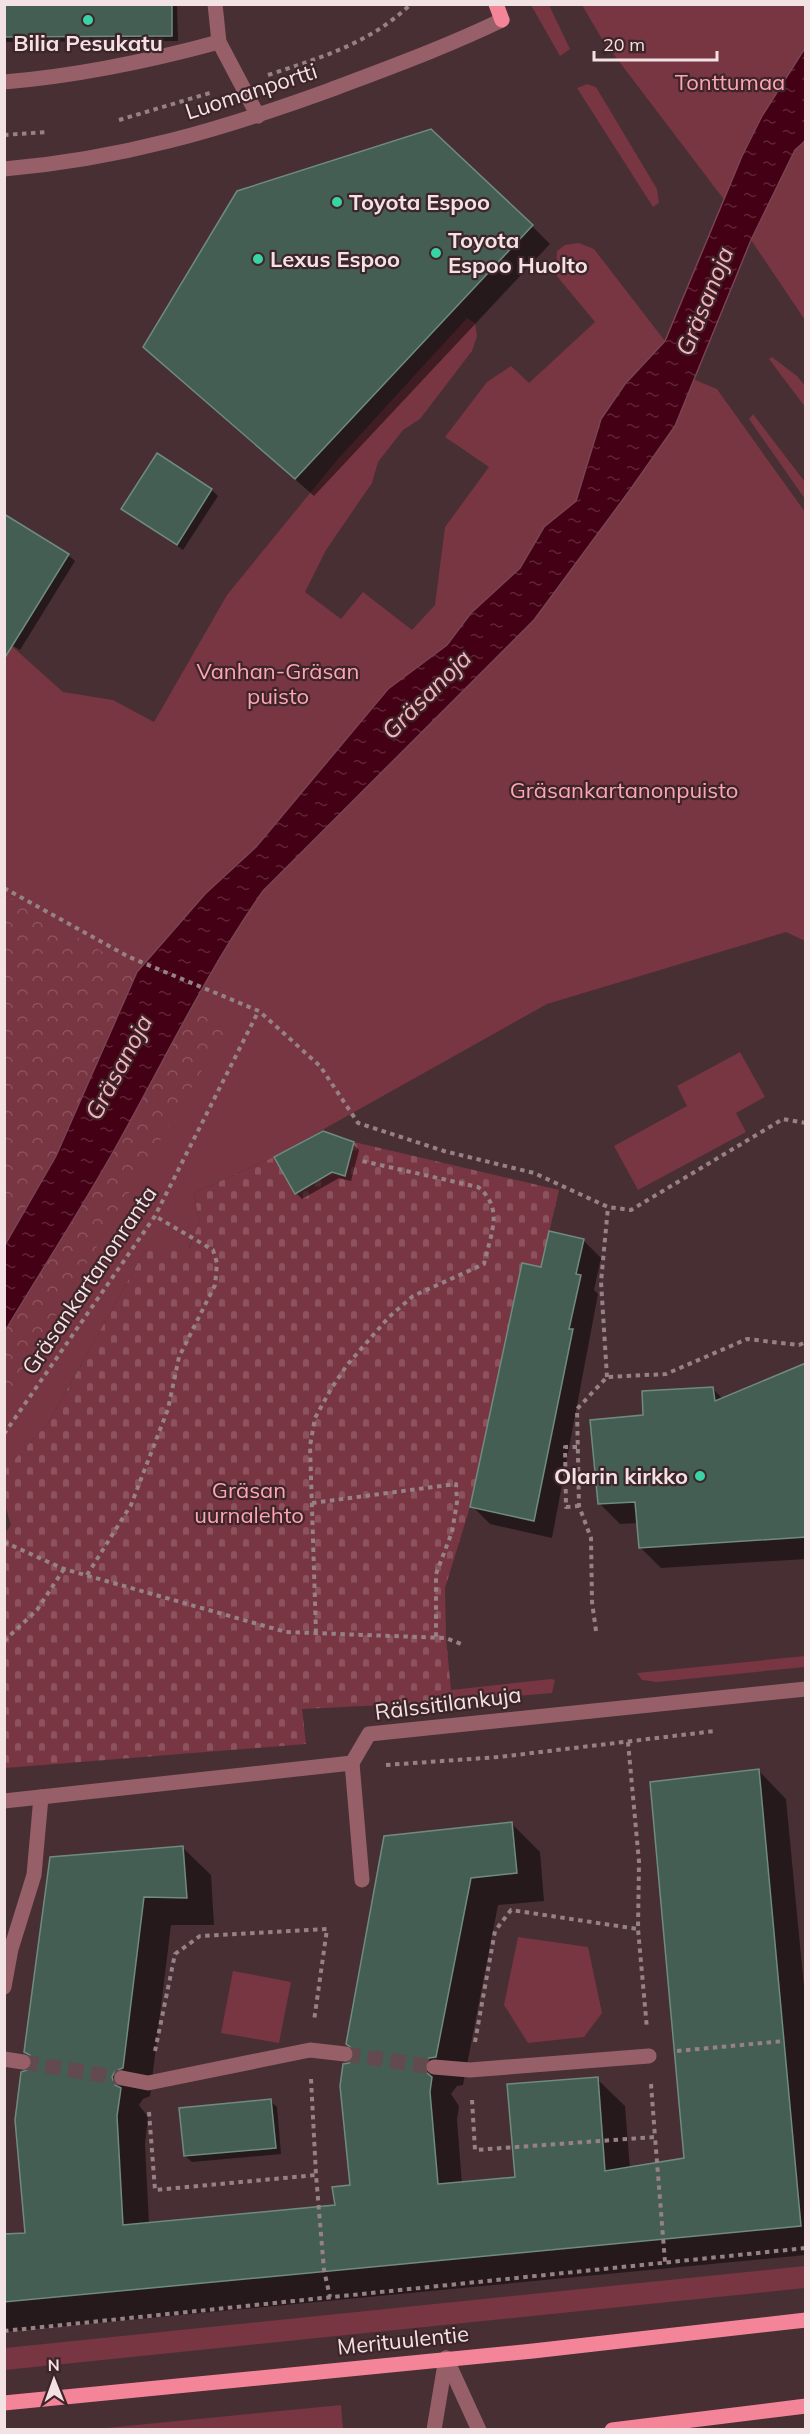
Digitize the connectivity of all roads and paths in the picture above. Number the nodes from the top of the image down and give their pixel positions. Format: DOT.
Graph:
graph roads {
  1 [pos="215,4"];
  2 [pos="496,4"];
  3 [pos="502,20"];
  4 [pos="219,42"];
  5 [pos="4,82"];
  6 [pos="258,116"];
  7 [pos="4,169"];
  8 [pos="4,888"];
  9 [pos="259,1011"];
  10 [pos="806,1124"];
  11 [pos="362,1161"];
  12 [pos="608,1207"];
  13 [pos="155,1216"];
  14 [pos="806,1342"];
  15 [pos="607,1377"];
  16 [pos="4,1434"];
  17 [pos="577,1447"];
  18 [pos="312,1503"];
  19 [pos="579,1506"];
  20 [pos="4,1542"];
  21 [pos="64,1569"];
  22 [pos="87,1575"];
  23 [pos="596,1631"];
  24 [pos="316,1633"];
  25 [pos="436,1638"];
  26 [pos="4,1641"];
  27 [pos="461,1644"];
  28 [pos="806,1689"];
  29 [pos="723,1730"];
  30 [pos="628,1742"];
  31 [pos="352,1763"];
  32 [pos="41,1797"];
  33 [pos="4,1801"];
  34 [pos="362,1880"];
  35 [pos="327,1929"];
  36 [pos="4,1987"];
  37 [pos="784,2041"];
  38 [pos="345,2054"];
  39 [pos="649,2056"];
  40 [pos="4,2059"];
  41 [pos="23,2062"];
  42 [pos="434,2067"];
  43 [pos="470,2070"];
  44 [pos="122,2078"];
  45 [pos="148,2083"];
  46 [pos="806,2248"];
  47 [pos="665,2262"];
  48 [pos="330,2296"];
  49 [pos="806,2320"];
  50 [pos="4,2331"];
  51 [pos="446,2358"];
  52 [pos="4,2403"];
  53 [pos="806,2406"];
  54 [pos="434,2430"];
  55 [pos="479,2430"];
  56 [pos="612,2430"];
  1 -- 4 [label="street"];
  2 -- 3 [label="main road"];
  3 -- 6 [label="street, Luomanportti"];
  4 -- 5 [label="street"];
  4 -- 6 [label="street"];
  6 -- 7 [label="street, Luomanportti"];
  8 -- 9 [label="path"];
  9 -- 12 [label="path"];
  9 -- 13 [label="path, Gräsankartanonranta"];
  10 -- 12 [label="path"];
  11 -- 18 [label="path"];
  12 -- 15 [label="path"];
  13 -- 16 [label="path, Gräsankartanonranta"];
  13 -- 22 [label="path"];
  14 -- 15 [label="path"];
  15 -- 17 [label="path"];
  17 -- 19 [label="path"];
  17 -- 19 [label="path"];
  18 -- 24 [label="path"];
  18 -- 25 [label="path"];
  19 -- 23 [label="path"];
  20 -- 21 [label="path"];
  21 -- 22 [label="path"];
  21 -- 26 [label="path"];
  22 -- 24 [label="path"];
  24 -- 25 [label="path"];
  25 -- 27 [label="path"];
  28 -- 31 [label="street, Rälssitilankuja"];
  29 -- 30 [label="path"];
  30 -- 31 [label="path"];
  30 -- 43 [label="path"];
  31 -- 32 [label="street"];
  31 -- 34 [label="street"];
  32 -- 33 [label="street"];
  32 -- 36 [label="street"];
  35 -- 45 [label="path"];
  37 -- 39 [label="path"];
  38 -- 45 [label="street"];
  39 -- 43 [label="street"];
  40 -- 41 [label="street"];
  42 -- 43 [label="street"];
  43 -- 47 [label="path"];
  44 -- 45 [label="street"];
  45 -- 48 [label="path"];
  46 -- 47 [label="path"];
  47 -- 48 [label="path"];
  48 -- 50 [label="path"];
  49 -- 51 [label="main road, Merituulentie"];
  51 -- 52 [label="main road, Merituulentie"];
  51 -- 54 [label="street"];
  51 -- 55 [label="street"];
  53 -- 56 [label="main road"];
}
